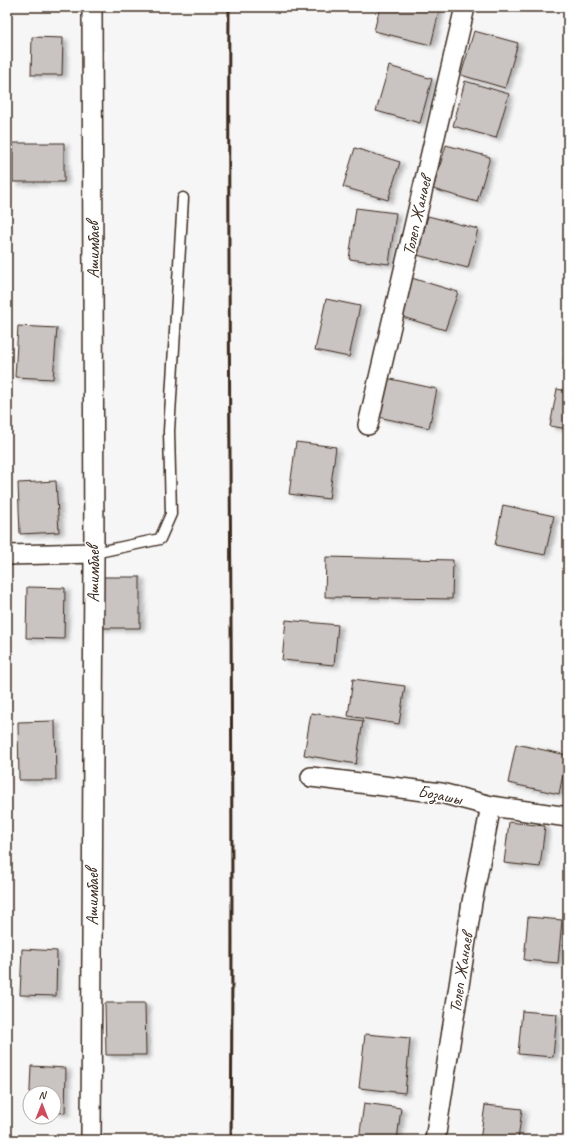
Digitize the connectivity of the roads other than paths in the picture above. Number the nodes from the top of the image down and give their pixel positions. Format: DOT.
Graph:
graph roads {
  1 [pos="92,7"];
  2 [pos="465,7"];
  3 [pos="183,198"];
  4 [pos="368,425"];
  5 [pos="94,553"];
  6 [pos="7,556"];
  7 [pos="311,777"];
  8 [pos="491,806"];
  9 [pos="568,816"];
  10 [pos="91,1140"];
  11 [pos="435,1140"];
  1 -- 5 [label="street, Ашимбаев"];
  2 -- 4 [label="street, Толеп Жанаев"];
  3 -- 5 [label="lane"];
  5 -- 6 [label="street"];
  5 -- 10 [label="street, Ашимбаев"];
  7 -- 8 [label="street, Бозашы"];
  8 -- 9 [label="street, Бозашы"];
  8 -- 11 [label="street, Толеп Жанаев"];
}
